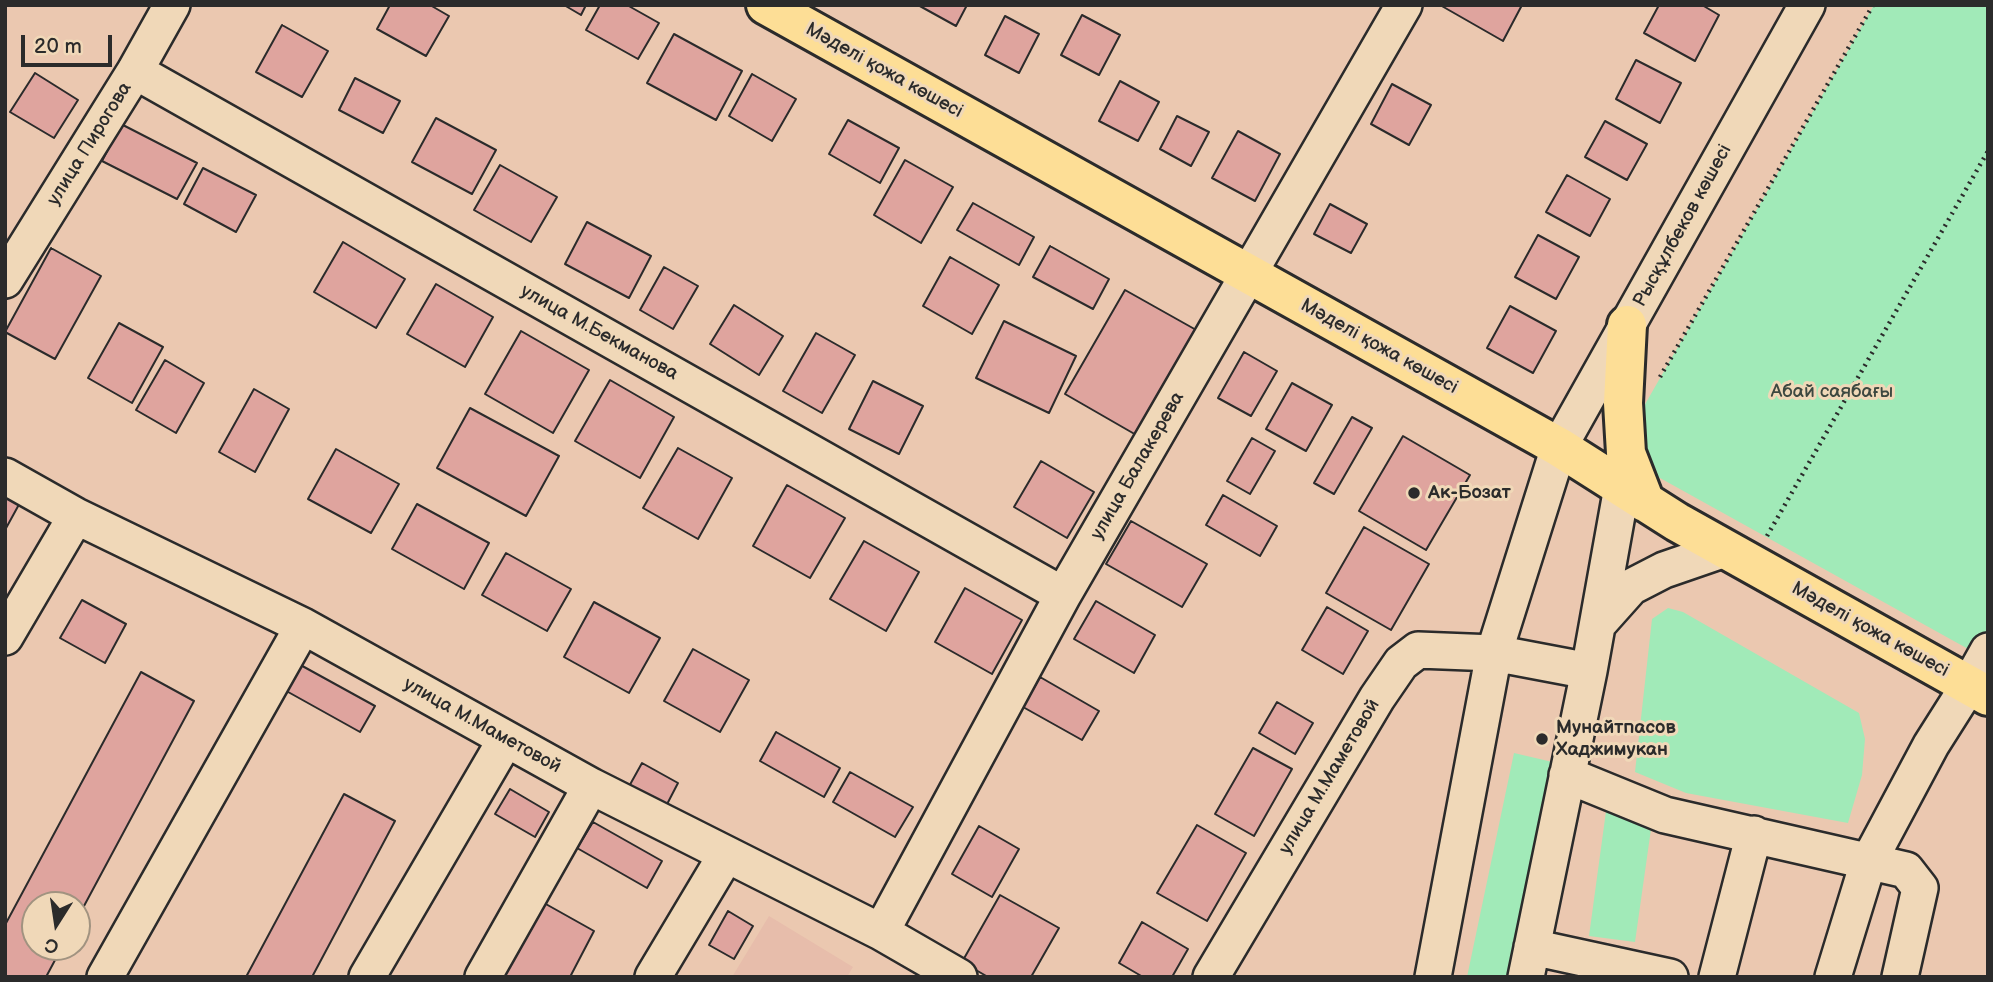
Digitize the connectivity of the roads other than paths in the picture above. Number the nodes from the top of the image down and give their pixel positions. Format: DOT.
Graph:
graph roads {
  1 [pos="172,5"];
  2 [pos="766,5"];
  3 [pos="1404,5"];
  4 [pos="1807,5"];
  5 [pos="135,71"];
  6 [pos="1249,275"];
  7 [pos="5,280"];
  8 [pos="1627,326"];
  9 [pos="1559,447"];
  10 [pos="5,476"];
  11 [pos="1634,495"];
  12 [pos="76,516"];
  13 [pos="1738,556"];
  14 [pos="1063,595"];
  15 [pos="1598,624"];
  16 [pos="303,626"];
  17 [pos="5,637"];
  18 [pos="1988,651"];
  19 [pos="1494,653"];
  20 [pos="1589,671"];
  21 [pos="1979,691"];
  22 [pos="506,739"];
  23 [pos="1567,775"];
  24 [pos="591,786"];
  25 [pos="1754,834"];
  26 [pos="726,855"];
  27 [pos="1868,863"];
  28 [pos="881,932"];
  29 [pos="1529,962"];
  30 [pos="105,977"];
  31 [pos="367,977"];
  32 [pos="483,977"];
  33 [pos="653,977"];
  34 [pos="959,977"];
  35 [pos="1211,977"];
  36 [pos="1433,977"];
  37 [pos="1670,977"];
  38 [pos="1717,977"];
  39 [pos="1833,977"];
  40 [pos="1900,977"];
  1 -- 5 [label="street, улица Пирогова"];
  2 -- 6 [label="main road, Мәделі қожа көшесі"];
  3 -- 6 [label="street, улица Балакерева"];
  4 -- 8 [label="street, Рысқұлбеков көшесі"];
  5 -- 7 [label="street, улица Пирогова"];
  5 -- 14 [label="street, улица М.Бекманова"];
  6 -- 9 [label="main road, Мәделі қожа көшесі"];
  6 -- 14 [label="street, улица Балакерева"];
  8 -- 9 [label="street, Рысқұлбеков көшесі"];
  8 -- 11 [label="main road"];
  9 -- 11 [label="main road, Мәделі қожа көшесі"];
  9 -- 19 [label="street, Рысқұлбеков көшесі"];
  10 -- 12 [label="street, улица М.Маметовой"];
  11 -- 13 [label="main road, Мәделі қожа көшесі"];
  11 -- 15 [label="street"];
  12 -- 16 [label="street, улица М.Маметовой"];
  12 -- 17 [label="street"];
  13 -- 15 [label="street"];
  13 -- 21 [label="main road, Мәделі қожа көшесі"];
  14 -- 28 [label="street, улица Балакерева"];
  15 -- 20 [label="street"];
  16 -- 22 [label="street, улица М.Маметовой"];
  16 -- 30 [label="street"];
  18 -- 21 [label="street"];
  19 -- 20 [label="street, улица М.Маметовой"];
  19 -- 35 [label="street, улица М.Маметовой"];
  19 -- 36 [label="street, Рысқұлбеков көшесі"];
  20 -- 23 [label="street"];
  21 -- 27 [label="street"];
  22 -- 24 [label="street, улица М.Маметовой"];
  22 -- 31 [label="street"];
  23 -- 25 [label="street"];
  23 -- 29 [label="street"];
  24 -- 26 [label="street, улица М.Маметовой"];
  24 -- 32 [label="street"];
  25 -- 27 [label="street"];
  25 -- 38 [label="street"];
  26 -- 28 [label="street, улица М.Маметовой"];
  26 -- 33 [label="street"];
  27 -- 39 [label="street"];
  27 -- 40 [label="street"];
  28 -- 34 [label="street, улица М.Маметовой"];
  29 -- 37 [label="street"];
}
